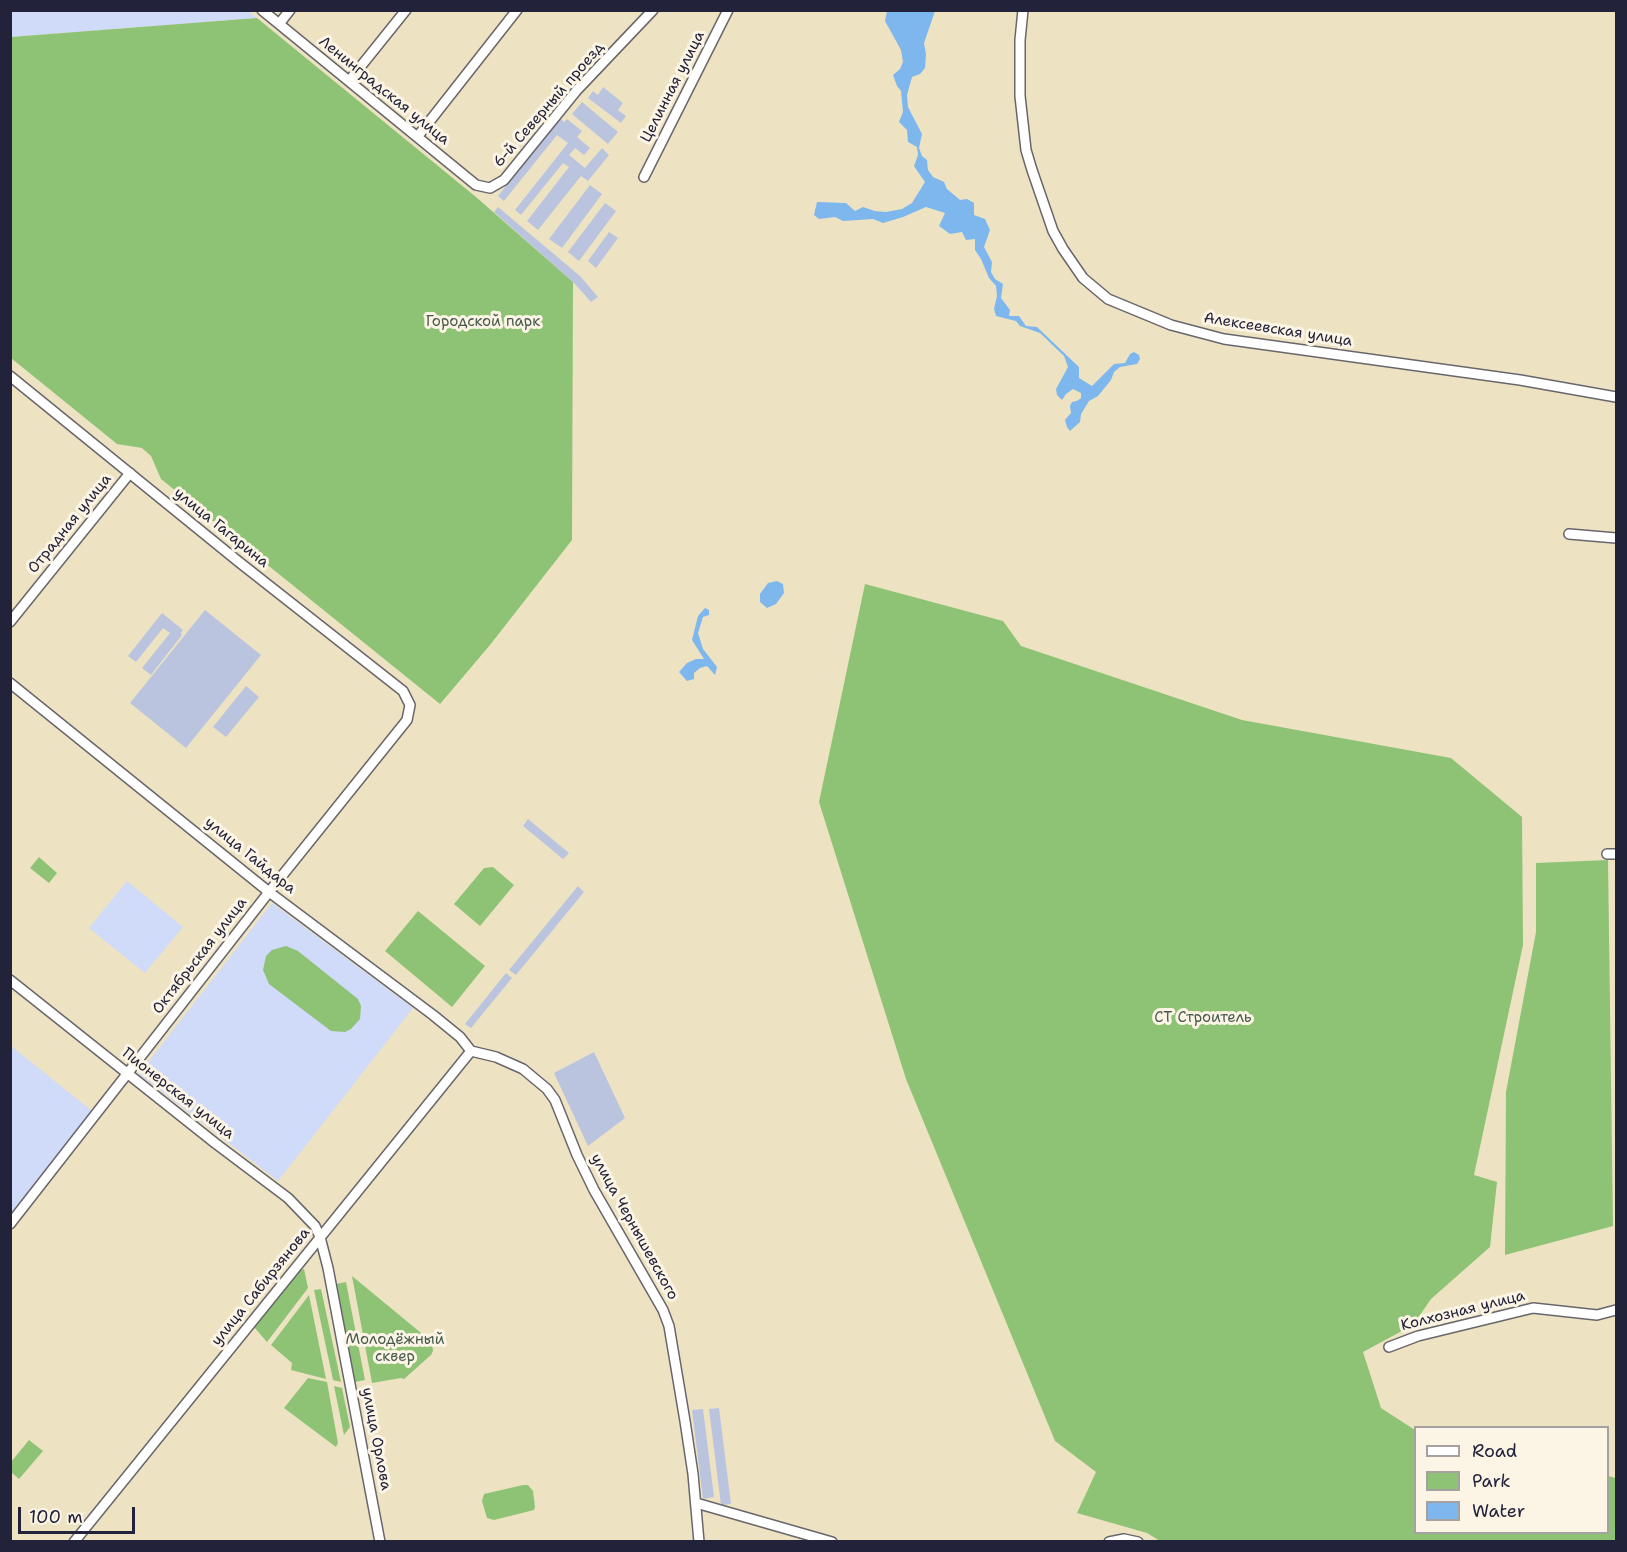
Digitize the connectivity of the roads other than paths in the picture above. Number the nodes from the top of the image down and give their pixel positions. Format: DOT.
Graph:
graph roads {
  1 [pos="262,10"];
  2 [pos="290,10"];
  3 [pos="406,10"];
  4 [pos="517,10"];
  5 [pos="653,10"];
  6 [pos="728,10"];
  7 [pos="1023,10"];
  8 [pos="279,24"];
  9 [pos="349,81"];
  10 [pos="418,136"];
  11 [pos="644,177"];
  12 [pos="490,189"];
  13 [pos="10,376"];
  14 [pos="1617,397"];
  15 [pos="130,472"];
  16 [pos="1569,534"];
  17 [pos="1617,538"];
  18 [pos="10,622"];
  19 [pos="10,683"];
  20 [pos="410,705"];
  21 [pos="269,892"];
  22 [pos="10,980"];
  23 [pos="471,1051"];
  24 [pos="127,1073"];
  25 [pos="10,1224"];
  26 [pos="321,1237"];
  27 [pos="1617,1310"];
  28 [pos="1389,1347"];
  29 [pos="696,1503"];
  30 [pos="74,1542"];
  31 [pos="380,1542"];
  32 [pos="699,1542"];
  33 [pos="832,1542"];
  34 [pos="1109,1542"];
  35 [pos="1138,1542"];
  1 -- 8 [label="street, Ленинградская улица"];
  2 -- 8 [label="street"];
  3 -- 9 [label="street"];
  4 -- 10 [label="street"];
  5 -- 12 [label="street, 6-й Северный проезд"];
  6 -- 11 [label="street, Целинная улица"];
  7 -- 14 [label="street, Алексеевская улица"];
  8 -- 9 [label="street, Ленинградская улица"];
  9 -- 10 [label="street, Ленинградская улица"];
  10 -- 12 [label="street, Ленинградская улица"];
  13 -- 15 [label="street, улица Гагарина"];
  15 -- 18 [label="street, Отрадная улица"];
  15 -- 20 [label="street, улица Гагарина"];
  16 -- 17 [label="street"];
  19 -- 21 [label="street, улица Гайдара"];
  20 -- 21 [label="street, Октябрьская улица"];
  21 -- 23 [label="street, улица Гайдара"];
  21 -- 24 [label="street, Октябрьская улица"];
  22 -- 24 [label="street, Пионерская улица"];
  23 -- 26 [label="street, улица Сабирзянова"];
  23 -- 29 [label="street, улица Чернышевского"];
  24 -- 25 [label="street, Октябрьская улица"];
  24 -- 26 [label="street, Пионерская улица"];
  26 -- 30 [label="street, улица Сабирзянова"];
  26 -- 31 [label="street, улица Орлова"];
  27 -- 28 [label="street, Колхозная улица"];
  29 -- 32 [label="street, улица Чернышевского"];
  29 -- 33 [label="street"];
  34 -- 35 [label="street"];
}
